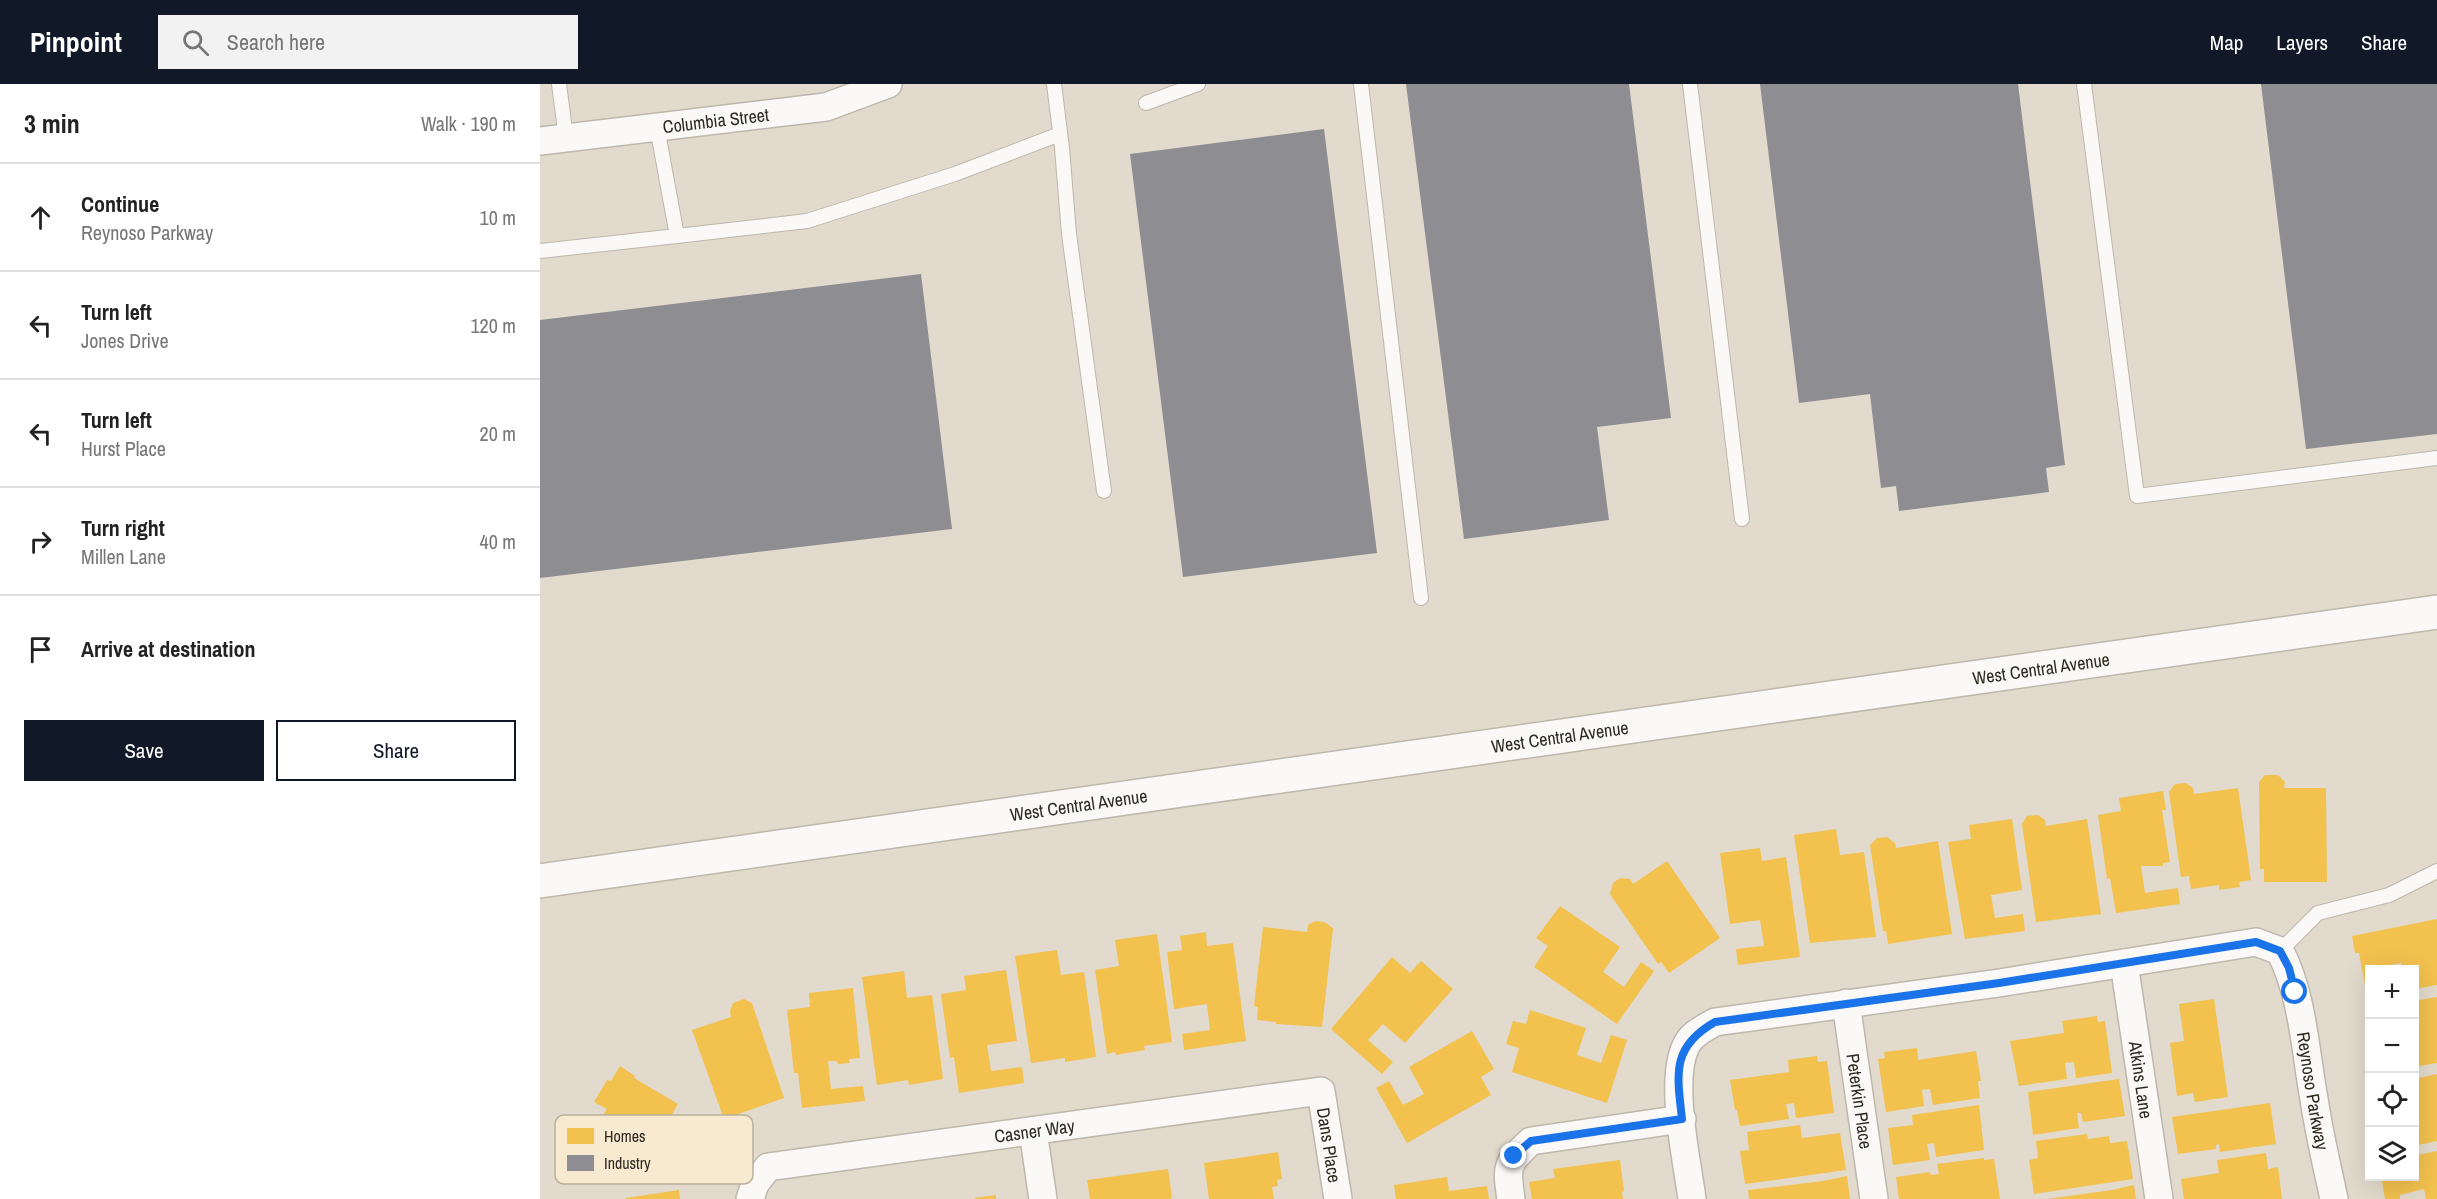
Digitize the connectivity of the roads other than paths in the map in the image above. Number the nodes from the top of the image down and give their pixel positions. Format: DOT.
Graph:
graph roads {
  1 [pos="559,84"];
  2 [pos="888,84"];
  3 [pos="1054,84"];
  4 [pos="1198,84"];
  5 [pos="1361,84"];
  6 [pos="1690,84"];
  7 [pos="2084,84"];
  8 [pos="1146,103"];
  9 [pos="657,127"];
  10 [pos="1060,134"];
  11 [pos="553,139"];
  12 [pos="677,236"];
  13 [pos="540,251"];
  14 [pos="2437,458"];
  15 [pos="1104,490"];
  16 [pos="1742,519"];
  17 [pos="1421,598"];
  18 [pos="2437,612"];
  19 [pos="2437,872"];
  20 [pos="540,881"];
  21 [pos="2280,951"];
  22 [pos="2124,963"];
  23 [pos="1846,1003"];
  24 [pos="1320,1091"];
  25 [pos="1682,1119"];
  26 [pos="1033,1131"];
  27 [pos="753,1192"];
  28 [pos="1042,1199"];
  29 [pos="1338,1199"];
  30 [pos="1511,1199"];
  31 [pos="1692,1199"];
  32 [pos="1874,1199"];
  33 [pos="2159,1199"];
  34 [pos="2334,1199"];
  1 -- 11 [label="lane"];
  2 -- 9 [label="street, Columbia Street"];
  3 -- 10 [label="lane"];
  4 -- 8 [label="lane"];
  5 -- 17 [label="lane"];
  6 -- 16 [label="lane"];
  7 -- 14 [label="lane"];
  9 -- 11 [label="street, Columbia Street"];
  9 -- 12 [label="lane"];
  10 -- 12 [label="lane"];
  10 -- 15 [label="lane"];
  12 -- 13 [label="lane"];
  18 -- 20 [label="main road, West Central Avenue"];
  19 -- 21 [label="lane"];
  21 -- 22 [label="street"];
  21 -- 34 [label="street, Reynoso Parkway"];
  22 -- 23 [label="street"];
  22 -- 33 [label="street, Atkins Lane"];
  23 -- 25 [label="street"];
  23 -- 32 [label="street, Peterkin Place"];
  24 -- 26 [label="street, Casner Way"];
  24 -- 29 [label="street, Dans Place"];
  25 -- 30 [label="street"];
  25 -- 31 [label="street"];
  26 -- 27 [label="street, Casner Way"];
  26 -- 28 [label="street"];
}
